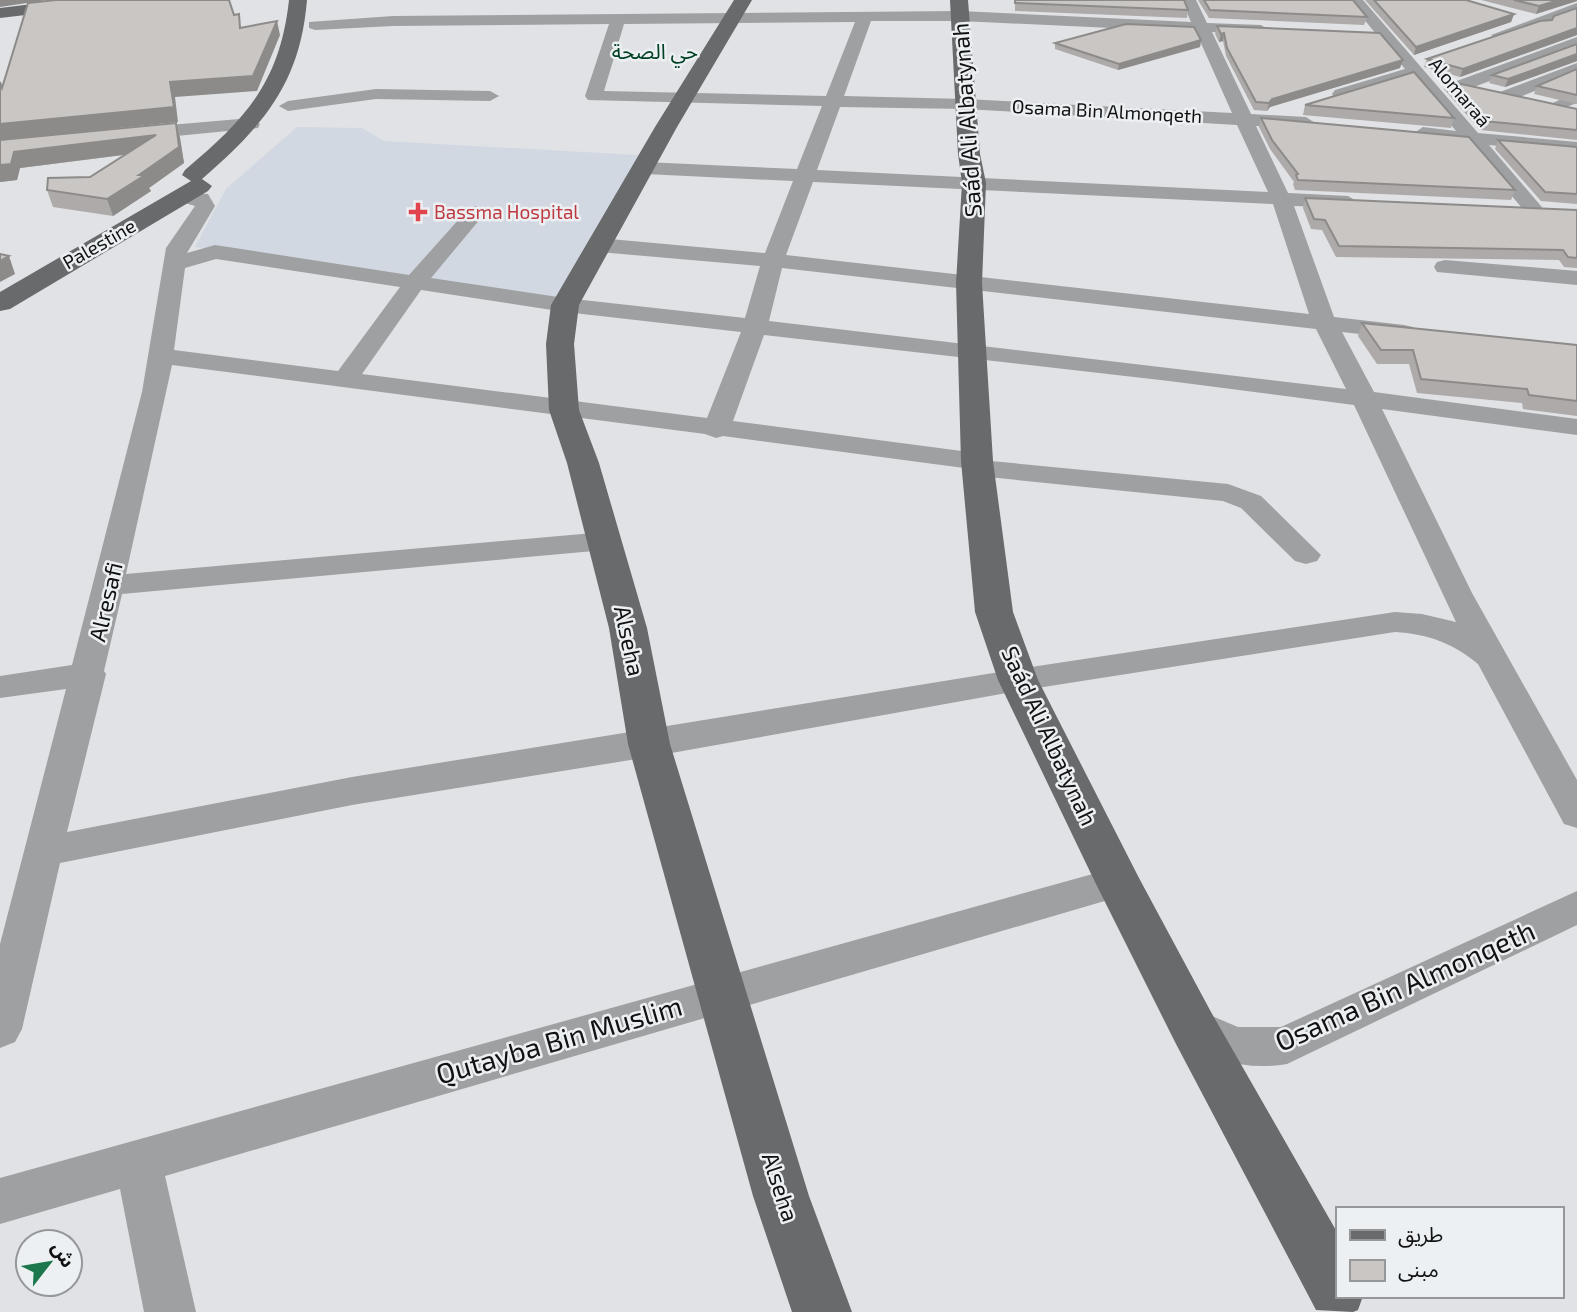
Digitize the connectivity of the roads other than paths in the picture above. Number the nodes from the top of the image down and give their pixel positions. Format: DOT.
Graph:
graph roads {
  1 [pos="88,0"];
  2 [pos="110,0"];
  3 [pos="298,0"];
  4 [pos="316,0"];
  5 [pos="408,0"];
  6 [pos="601,0"];
  7 [pos="1189,0"];
  8 [pos="1355,0"];
  9 [pos="959,8"];
  10 [pos="1577,8"];
  11 [pos="738,9"];
  12 [pos="0,12"];
  13 [pos="1503,13"];
  14 [pos="865,17"];
  15 [pos="588,19"];
  16 [pos="618,19"];
  17 [pos="393,21"];
  18 [pos="1539,22"];
  19 [pos="1202,28"];
  20 [pos="1577,32"];
  21 [pos="1357,33"];
  22 [pos="1382,33"];
  23 [pos="314,35"];
  24 [pos="1487,39"];
  25 [pos="1577,42"];
  26 [pos="1227,52"];
  27 [pos="1418,68"];
  28 [pos="1577,68"];
  29 [pos="300,82"];
  30 [pos="1461,86"];
  31 [pos="490,96"];
  32 [pos="1506,96"];
  33 [pos="684,97"];
  34 [pos="1577,97"];
  35 [pos="836,100"];
  36 [pos="965,104"];
  37 [pos="288,106"];
  38 [pos="1553,107"];
  39 [pos="1577,113"];
  40 [pos="1251,118"];
  41 [pos="251,124"];
  42 [pos="1327,125"];
  43 [pos="1405,132"];
  44 [pos="116,136"];
  45 [pos="1471,138"];
  46 [pos="1577,148"];
  47 [pos="645,169"];
  48 [pos="806,175"];
  49 [pos="199,182"];
  50 [pos="974,183"];
  51 [pos="1280,199"];
  52 [pos="1374,203"];
  53 [pos="1507,209"];
  54 [pos="1534,210"];
  55 [pos="1555,211"];
  56 [pos="476,212"];
  57 [pos="599,245"];
  58 [pos="215,252"];
  59 [pos="773,260"];
  60 [pos="177,263"];
  61 [pos="1444,267"];
  62 [pos="1577,278"];
  63 [pos="414,283"];
  64 [pos="969,283"];
  65 [pos="0,289"];
  66 [pos="0,303"];
  67 [pos="565,305"];
  68 [pos="1324,323"];
  69 [pos="755,327"];
  70 [pos="1430,335"];
  71 [pos="973,353"];
  72 [pos="161,356"];
  73 [pos="345,380"];
  74 [pos="1363,398"];
  75 [pos="564,410"];
  76 [pos="1577,427"];
  77 [pos="716,430"];
  78 [pos="978,465"];
  79 [pos="605,541"];
  80 [pos="1306,555"];
  81 [pos="110,585"];
  82 [pos="1492,658"];
  83 [pos="89,674"];
  84 [pos="1018,680"];
  85 [pos="0,687"];
  86 [pos="649,744"];
  87 [pos="1577,814"];
  88 [pos="44,851"];
  89 [pos="1118,882"];
  90 [pos="1577,907"];
  91 [pos="722,993"];
  92 [pos="1193,1027"];
  93 [pos="0,1029"];
  94 [pos="138,1160"];
  95 [pos="0,1201"];
  96 [pos="1336,1287"];
  97 [pos="170,1312"];
  98 [pos="822,1312"];
  1 -- 12 [label="main road"];
  2 -- 12 [label="main road"];
  3 -- 41 [label="main road, Palestine"];
  4 -- 23 [label="main road"];
  5 -- 17 [label="street"];
  6 -- 15 [label="street"];
  7 -- 19 [label="street"];
  8 -- 22 [label="street, Alomaraá"];
  9 -- 14 [label="street"];
  9 -- 19 [label="street"];
  9 -- 36 [label="main road, Saád Ali Albatynah"];
  10 -- 18 [label="street"];
  11 -- 14 [label="street"];
  11 -- 16 [label="street"];
  11 -- 33 [label="main road, Alseha"];
  13 -- 18 [label="street"];
  14 -- 35 [label="street"];
  15 -- 16 [label="street"];
  15 -- 17 [label="street"];
  16 -- 33 [label="street, Osama Bin Almonqeth"];
  17 -- 23 [label="street"];
  18 -- 20 [label="street"];
  18 -- 24 [label="street"];
  19 -- 26 [label="street"];
  19 -- 26 [label="street"];
  21 -- 22 [label="street"];
  22 -- 27 [label="street, Alomaraá"];
  25 -- 30 [label="street"];
  26 -- 40 [label="street"];
  27 -- 30 [label="street"];
  27 -- 40 [label="street"];
  27 -- 45 [label="street, Alomaraá"];
  28 -- 32 [label="street"];
  29 -- 37 [label="main road, Palestine"];
  30 -- 32 [label="street"];
  31 -- 37 [label="street"];
  32 -- 38 [label="street"];
  33 -- 35 [label="street, Osama Bin Almonqeth"];
  33 -- 47 [label="main road, Alseha"];
  34 -- 38 [label="street"];
  35 -- 36 [label="street, Osama Bin Almonqeth"];
  35 -- 48 [label="street"];
  36 -- 40 [label="street, Osama Bin Almonqeth"];
  36 -- 50 [label="main road, Saád Ali Albatynah"];
  37 -- 49 [label="main road, Palestine"];
  38 -- 39 [label="street"];
  40 -- 42 [label="street, Osama Bin Almonqeth"];
  40 -- 51 [label="street"];
  41 -- 44 [label="street"];
  41 -- 49 [label="main road, Palestine"];
  43 -- 45 [label="street"];
  45 -- 46 [label="street"];
  45 -- 54 [label="street, Alomaraá"];
  47 -- 48 [label="street"];
  47 -- 57 [label="main road, Alseha"];
  48 -- 50 [label="street"];
  48 -- 59 [label="street"];
  49 -- 58 [label="street"];
  49 -- 60 [label="street, Alresafi"];
  49 -- 65 [label="main road, Palestine"];
  49 -- 66 [label="main road, Palestine"];
  50 -- 51 [label="street"];
  50 -- 64 [label="main road, Saád Ali Albatynah"];
  51 -- 52 [label="street"];
  51 -- 68 [label="street"];
  53 -- 54 [label="street"];
  54 -- 55 [label="street"];
  56 -- 63 [label="street"];
  57 -- 59 [label="street"];
  57 -- 67 [label="main road, Alseha"];
  58 -- 60 [label="street"];
  58 -- 63 [label="street"];
  59 -- 64 [label="street"];
  59 -- 69 [label="street"];
  60 -- 72 [label="street, Alresafi"];
  61 -- 62 [label="street"];
  63 -- 67 [label="street"];
  63 -- 73 [label="street"];
  64 -- 68 [label="street"];
  64 -- 71 [label="main road, Saád Ali Albatynah"];
  67 -- 69 [label="street"];
  67 -- 75 [label="main road, Alseha"];
  68 -- 70 [label="street"];
  68 -- 74 [label="street"];
  69 -- 71 [label="street"];
  69 -- 77 [label="street"];
  71 -- 74 [label="street"];
  71 -- 78 [label="main road, Saád Ali Albatynah"];
  72 -- 73 [label="street"];
  72 -- 81 [label="street, Alresafi"];
  73 -- 75 [label="street"];
  74 -- 76 [label="street"];
  74 -- 82 [label="street"];
  75 -- 77 [label="street"];
  75 -- 79 [label="main road, Alseha"];
  77 -- 78 [label="street"];
  78 -- 80 [label="street"];
  78 -- 84 [label="main road, Saád Ali Albatynah"];
  79 -- 81 [label="street"];
  79 -- 86 [label="main road, Alseha"];
  81 -- 83 [label="street, Alresafi"];
  82 -- 84 [label="street"];
  82 -- 87 [label="street"];
  83 -- 85 [label="street"];
  83 -- 88 [label="street, Alresafi"];
  84 -- 86 [label="street"];
  84 -- 89 [label="main road, Saád Ali Albatynah"];
  86 -- 88 [label="street"];
  86 -- 91 [label="main road, Alseha"];
  88 -- 93 [label="street, Alresafi"];
  89 -- 91 [label="street, Qutayba Bin Muslim"];
  89 -- 92 [label="main road, Saád Ali Albatynah"];
  90 -- 92 [label="street, Osama Bin Almonqeth"];
  91 -- 94 [label="street, Qutayba Bin Muslim"];
  91 -- 98 [label="main road, Alseha"];
  92 -- 96 [label="main road, Saád Ali Albatynah"];
  94 -- 95 [label="street, Qutayba Bin Muslim"];
  94 -- 97 [label="street"];
}
